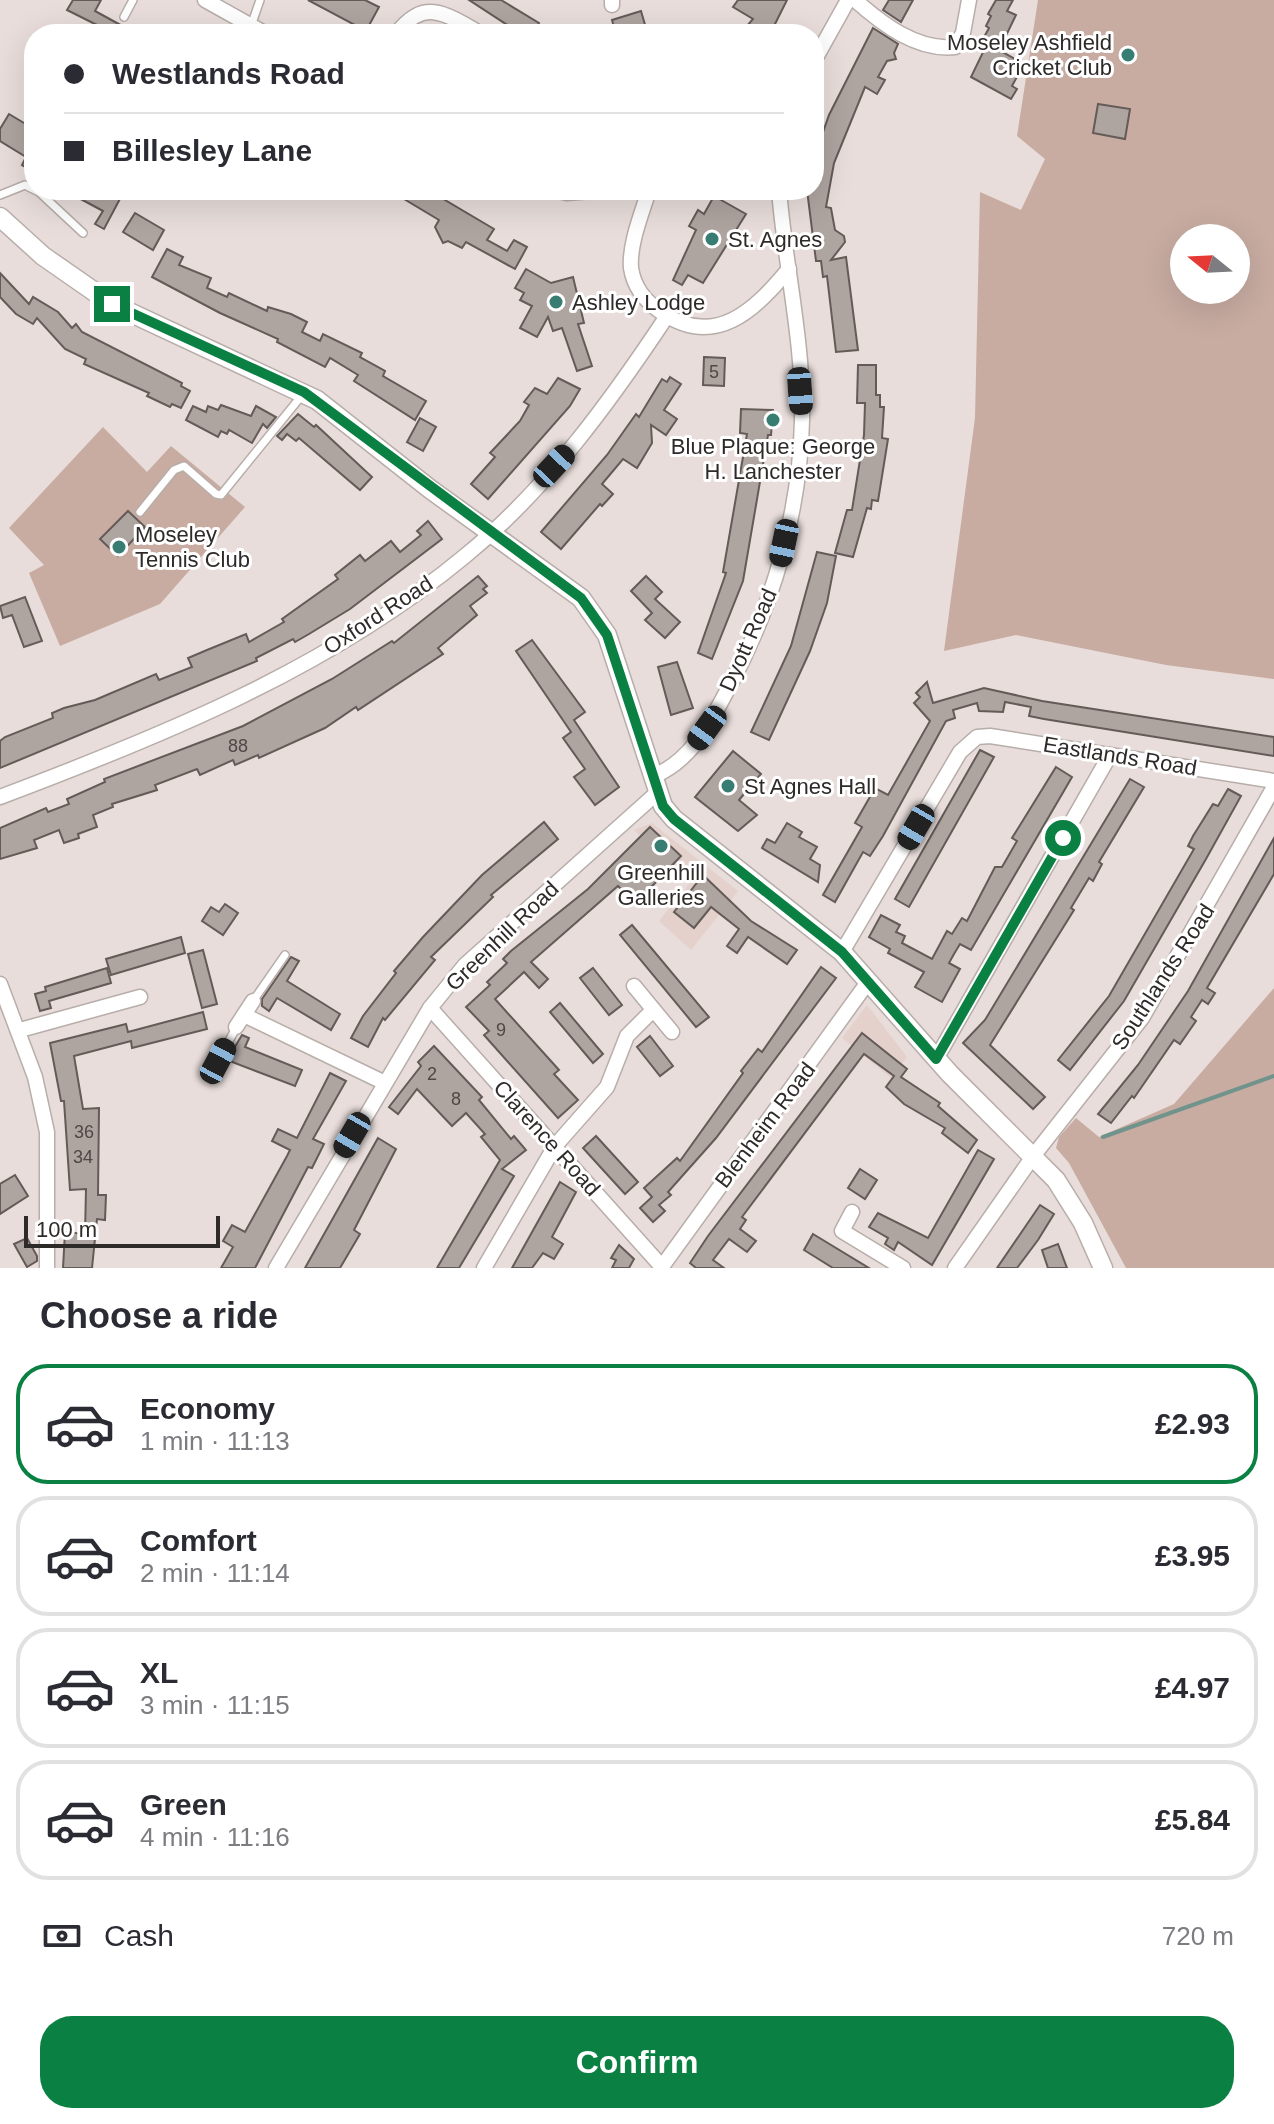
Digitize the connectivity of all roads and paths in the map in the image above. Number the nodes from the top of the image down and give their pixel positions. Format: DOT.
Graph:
graph roads {
  1 [pos="133,0"];
  2 [pos="205,0"];
  3 [pos="260,0"];
  4 [pos="848,0"];
  5 [pos="855,0"];
  6 [pos="969,0"];
  7 [pos="435,2"];
  8 [pos="225,5"];
  9 [pos="124,17"];
  10 [pos="249,24"];
  11 [pos="252,24"];
  12 [pos="402,24"];
  13 [pos="467,24"];
  14 [pos="824,43"];
  15 [pos="24,185"];
  16 [pos="0,195"];
  17 [pos="48,200"];
  18 [pos="647,200"];
  19 [pos="780,200"];
  20 [pos="0,217"];
  21 [pos="83,233"];
  22 [pos="789,269"];
  23 [pos="667,316"];
  24 [pos="304,392"];
  25 [pos="140,512"];
  26 [pos="491,532"];
  27 [pos="1110,755"];
  28 [pos="1274,781"];
  29 [pos="655,784"];
  30 [pos="1274,787"];
  31 [pos="0,797"];
  32 [pos="842,952"];
  33 [pos="285,955"];
  34 [pos="868,982"];
  35 [pos="0,984"];
  36 [pos="634,986"];
  37 [pos="140,997"];
  38 [pos="253,1001"];
  39 [pos="430,1008"];
  40 [pos="653,1010"];
  41 [pos="240,1021"];
  42 [pos="20,1030"];
  43 [pos="672,1032"];
  44 [pos="936,1059"];
  45 [pos="218,1061"];
  46 [pos="383,1082"];
  47 [pos="555,1146"];
  48 [pos="1034,1155"];
  49 [pos="852,1212"];
  50 [pos="47,1268"];
  51 [pos="276,1268"];
  52 [pos="484,1268"];
  53 [pos="662,1268"];
  54 [pos="903,1268"];
  55 [pos="955,1268"];
  56 [pos="1103,1268"];
  1 -- 9 [label="lane"];
  2 -- 8 [label="street"];
  3 -- 11 [label="lane"];
  4 -- 14 [label="street"];
  5 -- 6 [label="street"];
  7 -- 12 [label="street"];
  7 -- 13 [label="street"];
  8 -- 10 [label="street"];
  15 -- 16 [label="lane"];
  17 -- 21 [label="lane"];
  18 -- 23 [label="street"];
  19 -- 22 [label="street, Dyott Road"];
  20 -- 24 [label="street"];
  22 -- 23 [label="street"];
  22 -- 29 [label="street, Dyott Road"];
  23 -- 26 [label="street, Oxford Road"];
  24 -- 25 [label="lane"];
  24 -- 26 [label="street"];
  26 -- 29 [label="street"];
  26 -- 31 [label="street, Oxford Road"];
  27 -- 28 [label="street, Eastlands Road"];
  27 -- 32 [label="street, Eastlands Road"];
  27 -- 44 [label="street"];
  29 -- 32 [label="street"];
  29 -- 39 [label="street, Greenhill Road"];
  30 -- 48 [label="street, Southlands Road"];
  32 -- 34 [label="street"];
  33 -- 38 [label="lane"];
  34 -- 44 [label="street"];
  34 -- 53 [label="street, Blenheim Road"];
  35 -- 42 [label="street"];
  36 -- 40 [label="street"];
  37 -- 42 [label="street"];
  38 -- 41 [label="street"];
  39 -- 46 [label="street, Greenhill Road"];
  39 -- 47 [label="street, Clarence Road"];
  40 -- 43 [label="street"];
  40 -- 47 [label="street"];
  41 -- 45 [label="lane"];
  41 -- 46 [label="street"];
  42 -- 50 [label="street"];
  44 -- 48 [label="street"];
  46 -- 51 [label="street, Greenhill Road"];
  47 -- 52 [label="street"];
  47 -- 53 [label="street, Clarence Road"];
  48 -- 55 [label="street, Southlands Road"];
  48 -- 56 [label="street"];
  49 -- 54 [label="street"];
}
